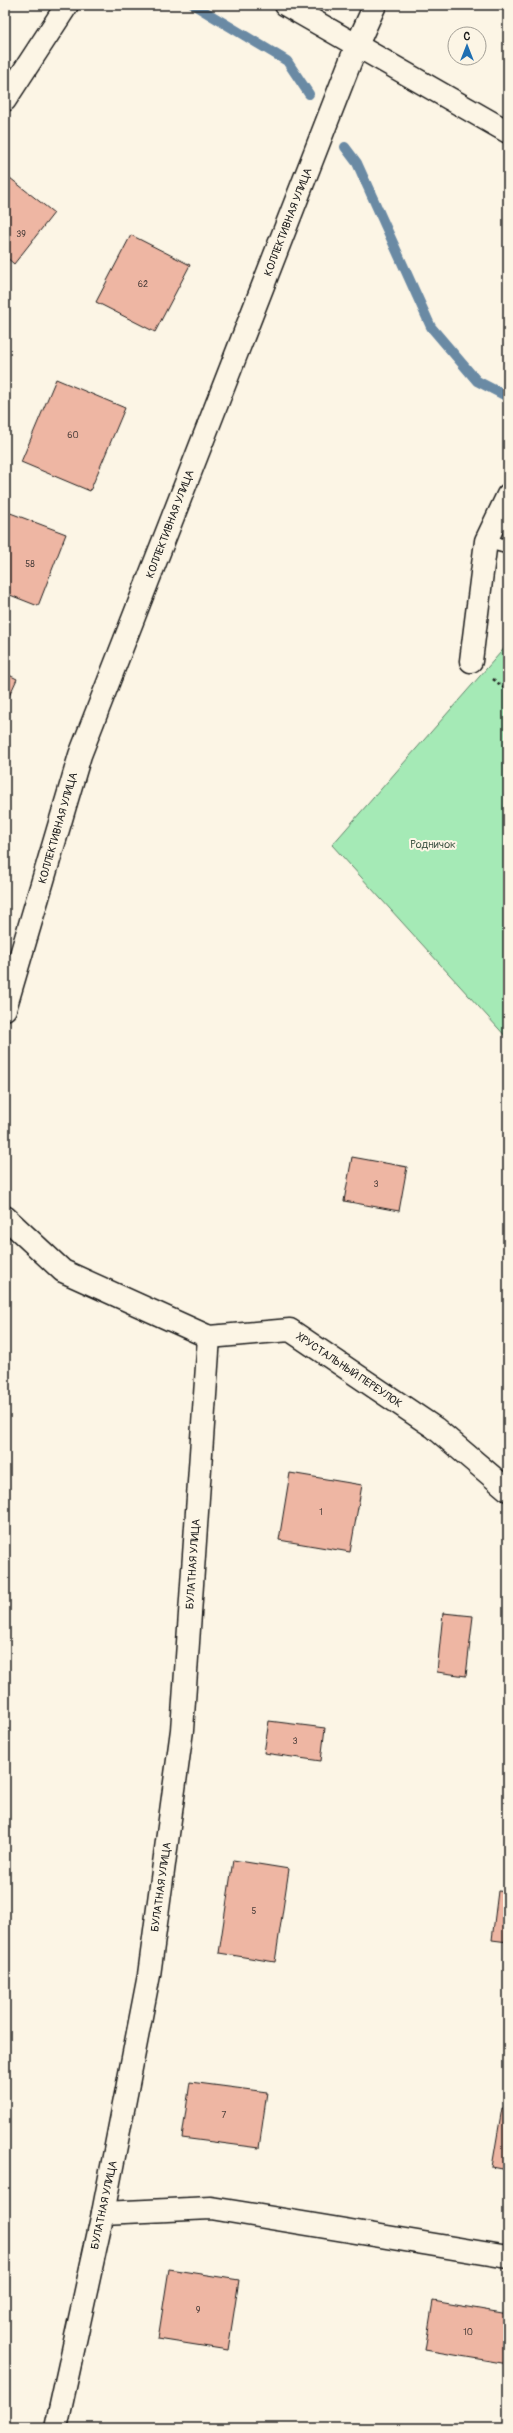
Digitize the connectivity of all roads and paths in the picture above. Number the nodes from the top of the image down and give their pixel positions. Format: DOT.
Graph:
graph roads {
  1 [pos="67,5"];
  2 [pos="286,5"];
  3 [pos="375,5"];
  4 [pos="356,47"];
  5 [pos="25,69"];
  6 [pos="5,82"];
  7 [pos="5,100"];
  8 [pos="508,132"];
  9 [pos="508,495"];
  10 [pos="486,541"];
  11 [pos="508,547"];
  12 [pos="471,661"];
  13 [pos="5,1009"];
  14 [pos="5,1217"];
  15 [pos="209,1337"];
  16 [pos="508,1490"];
  17 [pos="103,2213"];
  18 [pos="508,2257"];
  19 [pos="56,2428"];
  1 -- 5 [label="street"];
  2 -- 4 [label="street"];
  3 -- 4 [label="street, КОЛЛЕКТИВНАЯ УЛИЦА"];
  4 -- 8 [label="street"];
  4 -- 13 [label="street, КОЛЛЕКТИВНАЯ УЛИЦА"];
  5 -- 6 [label="street"];
  5 -- 7 [label="street"];
  9 -- 10 [label="street"];
  10 -- 11 [label="lane"];
  10 -- 12 [label="street"];
  14 -- 15 [label="street, ХРУСТАЛЬНЫЙ ПЕРЕУЛОК"];
  15 -- 16 [label="street, ХРУСТАЛЬНЫЙ ПЕРЕУЛОК"];
  15 -- 17 [label="street, БУЛАТНАЯ УЛИЦА"];
  17 -- 18 [label="street"];
  17 -- 19 [label="street, БУЛАТНАЯ УЛИЦА"];
}
